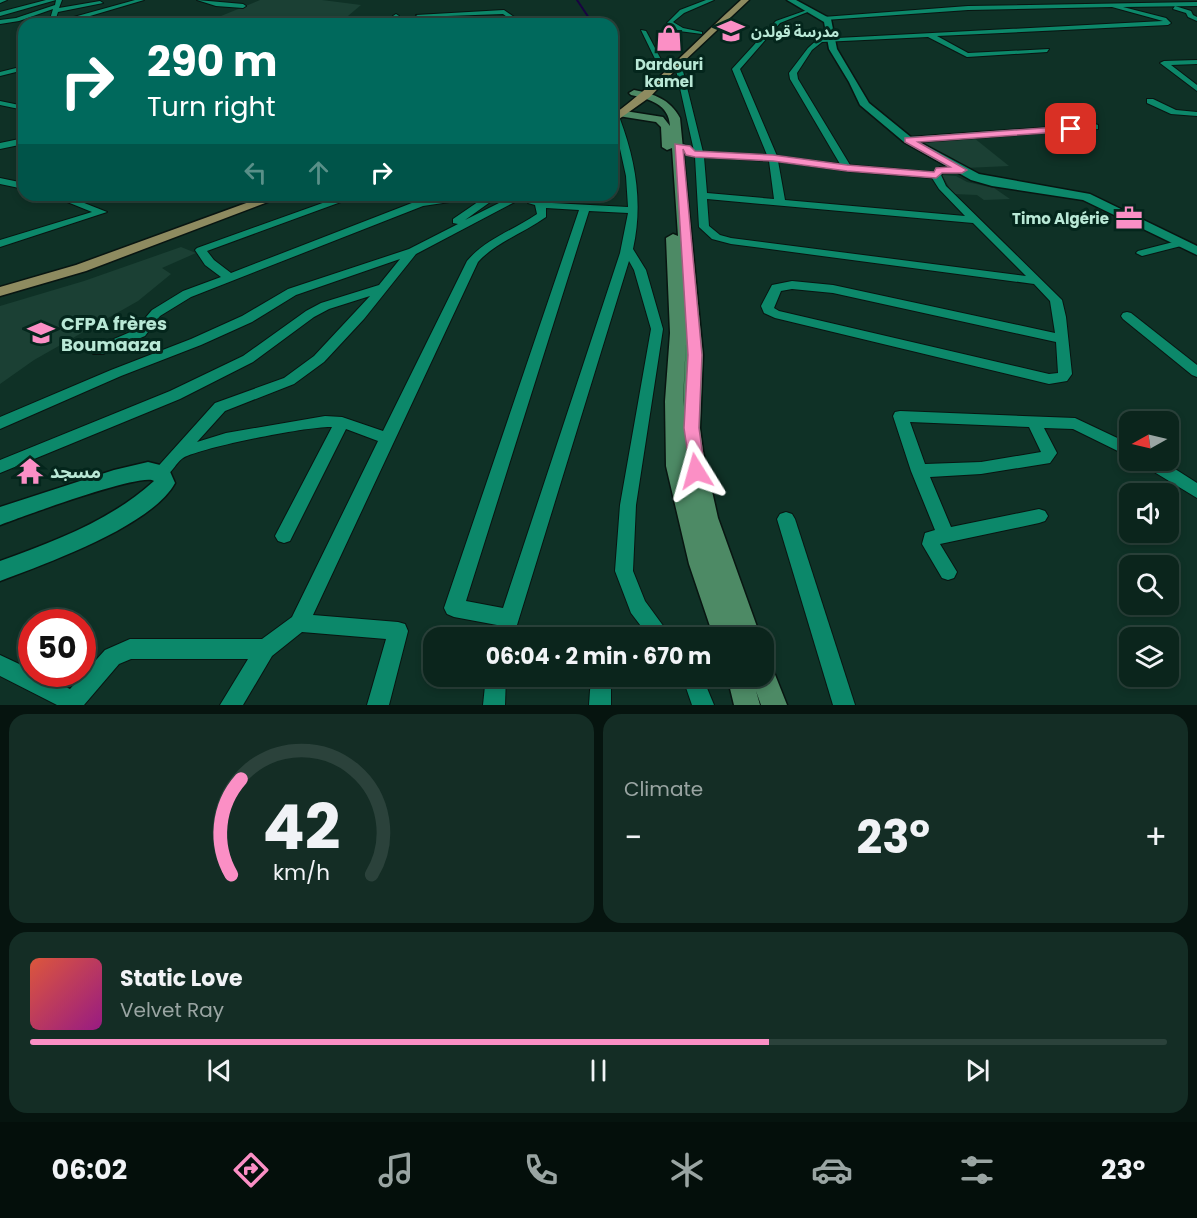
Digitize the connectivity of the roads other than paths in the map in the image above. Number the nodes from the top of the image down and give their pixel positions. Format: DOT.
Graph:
graph roads {
  1 [pos="112,0"];
  2 [pos="141,0"];
  3 [pos="200,0"];
  4 [pos="711,0"];
  5 [pos="737,0"];
  6 [pos="745,0"];
  7 [pos="791,0"];
  8 [pos="970,0"];
  9 [pos="1015,0"];
  10 [pos="1057,0"];
  11 [pos="1078,0"];
  12 [pos="56,4"];
  13 [pos="1197,4"];
  14 [pos="243,6"];
  15 [pos="1170,6"];
  16 [pos="1091,7"];
  17 [pos="1115,7"];
  18 [pos="979,8"];
  19 [pos="1027,8"];
  20 [pos="1073,8"];
  21 [pos="12,10"];
  22 [pos="808,10"];
  23 [pos="38,13"];
  24 [pos="480,13"];
  25 [pos="0,14"];
  26 [pos="419,15"];
  27 [pos="437,16"];
  28 [pos="23,18"];
  29 [pos="77,18"];
  30 [pos="481,18"];
  31 [pos="512,18"];
  32 [pos="825,18"];
  33 [pos="1197,19"];
  34 [pos="18,20"];
  35 [pos="0,22"];
  36 [pos="643,31"];
  37 [pos="700,33"];
  38 [pos="927,33"];
  39 [pos="832,38"];
  40 [pos="1047,50"];
  41 [pos="1022,51"];
  42 [pos="1042,62"];
  43 [pos="1197,62"];
  44 [pos="677,63"];
  45 [pos="663,67"];
  46 [pos="18,70"];
  47 [pos="1178,72"];
  48 [pos="1188,73"];
  49 [pos="0,74"];
  50 [pos="1197,89"];
  51 [pos="633,93"];
  52 [pos="647,95"];
  53 [pos="1150,101"];
  54 [pos="0,103"];
  55 [pos="18,107"];
  56 [pos="618,111"];
  57 [pos="618,113"];
  58 [pos="1197,114"];
  59 [pos="618,115"];
  60 [pos="618,124"];
  61 [pos="1095,127"];
  62 [pos="908,140"];
  63 [pos="18,142"];
  64 [pos="0,146"];
  65 [pos="678,146"];
  66 [pos="699,154"];
  67 [pos="773,158"];
  68 [pos="847,168"];
  69 [pos="962,170"];
  70 [pos="936,175"];
  71 [pos="0,181"];
  72 [pos="18,185"];
  73 [pos="702,196"];
  74 [pos="72,201"];
  75 [pos="264,201"];
  76 [pos="338,201"];
  77 [pos="415,201"];
  78 [pos="486,201"];
  79 [pos="510,201"];
  80 [pos="532,201"];
  81 [pos="780,203"];
  82 [pos="540,204"];
  83 [pos="585,207"];
  84 [pos="634,210"];
  85 [pos="976,220"];
  86 [pos="1181,243"];
  87 [pos="0,244"];
  88 [pos="417,248"];
  89 [pos="628,250"];
  90 [pos="1197,251"];
  91 [pos="1142,253"];
  92 [pos="231,277"];
  93 [pos="1037,281"];
  94 [pos="382,288"];
  95 [pos="0,292"];
  96 [pos="1127,316"];
  97 [pos="1061,339"];
  98 [pos="98,351"];
  99 [pos="1197,372"];
  100 [pos="342,422"];
  101 [pos="1034,422"];
  102 [pos="0,423"];
  103 [pos="389,439"];
  104 [pos="1119,446"];
  105 [pos="179,454"];
  106 [pos="0,466"];
  107 [pos="919,471"];
  108 [pos="1164,471"];
  109 [pos="161,472"];
  110 [pos="1197,491"];
  111 [pos="0,516"];
  112 [pos="1040,516"];
  113 [pos="786,519"];
  114 [pos="945,533"];
  115 [pos="284,536"];
  116 [pos="0,572"];
  117 [pos="948,572"];
  118 [pos="508,618"];
  119 [pos="299,623"];
  120 [pos="506,627"];
  121 [pos="653,627"];
  122 [pos="722,627"];
  123 [pos="745,627"];
  124 [pos="264,649"];
  125 [pos="0,665"];
  126 [pos="495,687"];
  127 [pos="601,687"];
  128 [pos="696,687"];
  129 [pos="742,687"];
  130 [pos="767,687"];
  131 [pos="71,703"];
  132 [pos="844,704"];
  133 [pos="231,705"];
  134 [pos="378,705"];
  135 [pos="494,705"];
  136 [pos="600,705"];
  137 [pos="702,705"];
  138 [pos="747,705"];
  139 [pos="774,705"];
  1 -- 12 [label="street"];
  2 -- 29 [label="street"];
  3 -- 14 [label="street"];
  4 -- 37 [label="street"];
  5 -- 37 [label="main road"];
  6 -- 44 [label="main road"];
  7 -- 22 [label="street"];
  8 -- 18 [label="street"];
  9 -- 19 [label="street"];
  10 -- 20 [label="street"];
  11 -- 16 [label="street"];
  12 -- 21 [label="street"];
  12 -- 23 [label="street"];
  13 -- 15 [label="street"];
  15 -- 17 [label="street"];
  15 -- 33 [label="street"];
  16 -- 17 [label="street"];
  16 -- 20 [label="street"];
  17 -- 38 [label="street"];
  18 -- 19 [label="street"];
  18 -- 32 [label="street"];
  19 -- 20 [label="street"];
  21 -- 23 [label="street"];
  21 -- 25 [label="street"];
  22 -- 32 [label="street"];
  22 -- 67 [label="street"];
  23 -- 28 [label="street"];
  24 -- 27 [label="street"];
  24 -- 30 [label="street"];
  24 -- 31 [label="street"];
  26 -- 27 [label="street"];
  32 -- 39 [label="street"];
  34 -- 35 [label="street"];
  36 -- 45 [label="street"];
  37 -- 45 [label="main road"];
  38 -- 39 [label="street"];
  38 -- 41 [label="street"];
  39 -- 62 [label="street"];
  39 -- 68 [label="street"];
  40 -- 41 [label="street"];
  41 -- 42 [label="street"];
  43 -- 47 [label="street"];
  44 -- 52 [label="main road"];
  44 -- 66 [label="street"];
  45 -- 51 [label="main road"];
  46 -- 49 [label="street"];
  47 -- 48 [label="street"];
  47 -- 50 [label="street"];
  51 -- 52 [label="main road"];
  51 -- 56 [label="main road"];
  52 -- 57 [label="main road"];
  52 -- 65 [label="main road"];
  53 -- 58 [label="street"];
  54 -- 55 [label="street"];
  59 -- 122 [label="main road"];
  60 -- 84 [label="street"];
  61 -- 62 [label="street"];
  62 -- 69 [label="street"];
  63 -- 64 [label="street"];
  65 -- 66 [label="street"];
  65 -- 123 [label="main road"];
  66 -- 67 [label="street"];
  66 -- 73 [label="street"];
  67 -- 68 [label="street"];
  67 -- 81 [label="street"];
  68 -- 70 [label="street"];
  69 -- 70 [label="street"];
  69 -- 86 [label="street"];
  70 -- 85 [label="street"];
  71 -- 72 [label="street"];
  73 -- 81 [label="street"];
  73 -- 93 [label="street"];
  74 -- 87 [label="street"];
  75 -- 95 [label="main road"];
  76 -- 92 [label="street"];
  77 -- 92 [label="street"];
  78 -- 88 [label="street"];
  79 -- 88 [label="street"];
  80 -- 82 [label="street"];
  81 -- 85 [label="street"];
  82 -- 83 [label="street"];
  82 -- 103 [label="street"];
  83 -- 84 [label="street"];
  83 -- 118 [label="street"];
  84 -- 89 [label="street"];
  85 -- 93 [label="street"];
  86 -- 90 [label="street"];
  86 -- 91 [label="street"];
  88 -- 94 [label="street"];
  88 -- 102 [label="street"];
  89 -- 118 [label="street"];
  89 -- 121 [label="street"];
  92 -- 98 [label="street"];
  93 -- 97 [label="street"];
  94 -- 105 [label="street"];
  94 -- 106 [label="street"];
  96 -- 99 [label="street"];
  97 -- 97 [label="street"];
  100 -- 103 [label="street"];
  100 -- 105 [label="street"];
  100 -- 115 [label="street"];
  101 -- 104 [label="street"];
  101 -- 107 [label="street"];
  101 -- 107 [label="street"];
  103 -- 119 [label="street"];
  105 -- 109 [label="street"];
  107 -- 114 [label="street"];
  108 -- 110 [label="street"];
  109 -- 111 [label="street"];
  109 -- 116 [label="street"];
  112 -- 114 [label="street"];
  113 -- 132 [label="street"];
  114 -- 117 [label="street"];
  118 -- 120 [label="street"];
  119 -- 124 [label="street"];
  119 -- 134 [label="street"];
  124 -- 131 [label="street"];
  124 -- 133 [label="street"];
  125 -- 131 [label="street"];
  126 -- 135 [label="street"];
  127 -- 136 [label="street"];
  128 -- 137 [label="street"];
  129 -- 138 [label="main road"];
  130 -- 139 [label="main road"];
}
